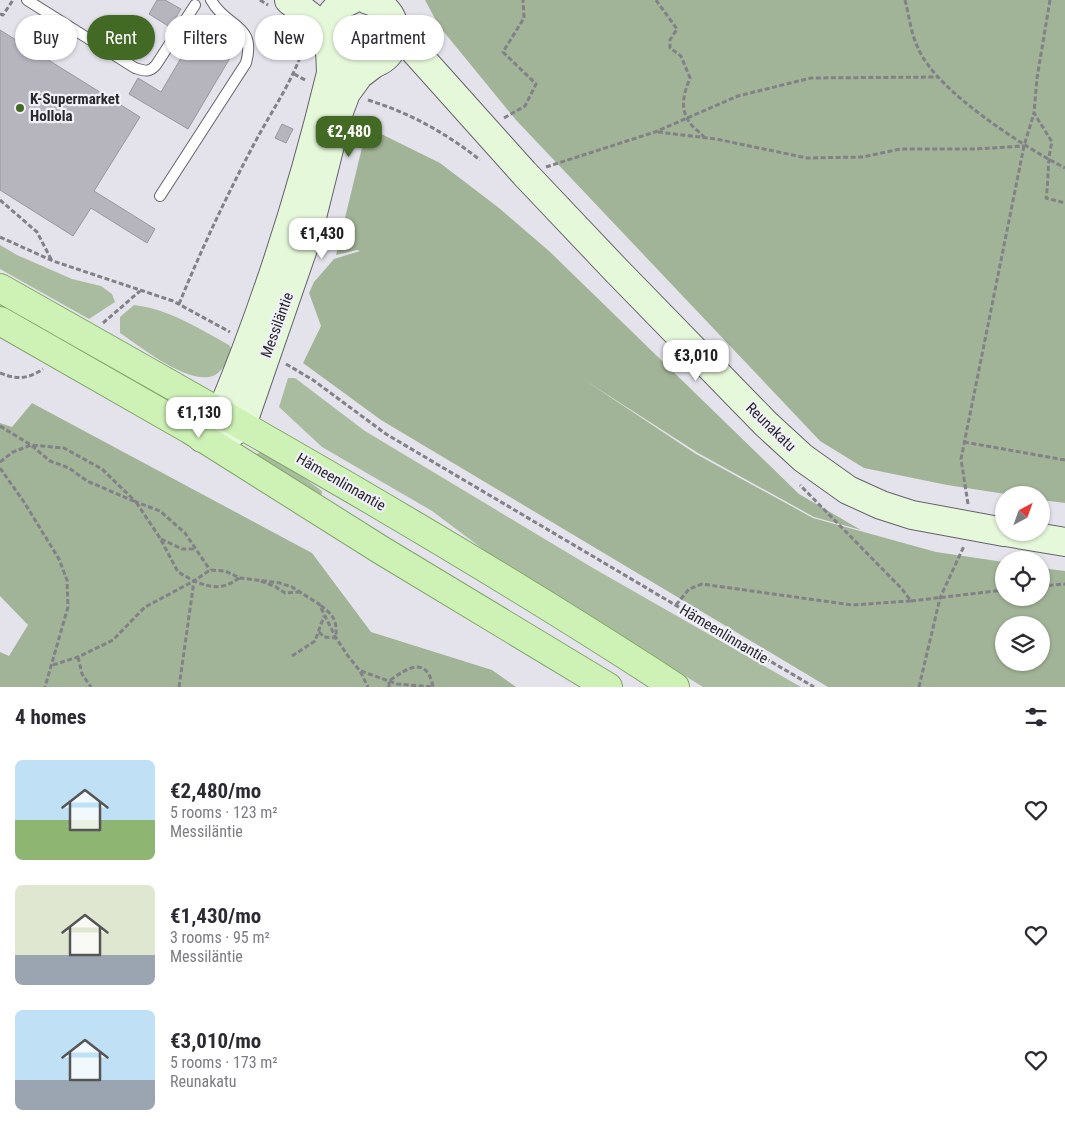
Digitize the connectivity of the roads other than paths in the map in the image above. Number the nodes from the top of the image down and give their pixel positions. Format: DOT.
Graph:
graph roads {
  1 [pos="27,0"];
  2 [pos="211,0"];
  3 [pos="368,0"];
  4 [pos="193,2"];
  5 [pos="339,2"];
  6 [pos="282,5"];
  7 [pos="303,15"];
  8 [pos="390,15"];
  9 [pos="323,34"];
  10 [pos="323,45"];
  11 [pos="323,47"];
  12 [pos="426,60"];
  13 [pos="377,62"];
  14 [pos="336,90"];
  15 [pos="464,108"];
  16 [pos="160,196"];
  17 [pos="0,288"];
  18 [pos="0,321"];
  19 [pos="223,434"];
  20 [pos="995,530"];
  21 [pos="1050,540"];
  22 [pos="1065,542"];
  23 [pos="608,687"];
  24 [pos="675,687"];
  1 -- 4 [label="lane"];
  2 -- 16 [label="lane"];
  3 -- 8 [label="street, Reunakatu"];
  5 -- 9 [label="street, Messiläntie"];
  6 -- 7 [label="street, Reunakatu"];
  10 -- 13 [label="street, Reunakatu"];
  11 -- 14 [label="street, Messiläntie"];
  12 -- 15 [label="street, Reunakatu"];
  13 -- 14 [label="street, Messiläntie"];
  13 -- 15 [label="street, Reunakatu"];
  14 -- 19 [label="street, Messiläntie"];
  15 -- 20 [label="street, Reunakatu"];
  17 -- 19 [label="main road, Hämeenlinnantie"];
  18 -- 19 [label="main road, Hämeenlinnantie"];
  19 -- 23 [label="main road, Hämeenlinnantie"];
  19 -- 24 [label="main road, Hämeenlinnantie"];
  21 -- 22 [label="street, Reunakatu"];
}
